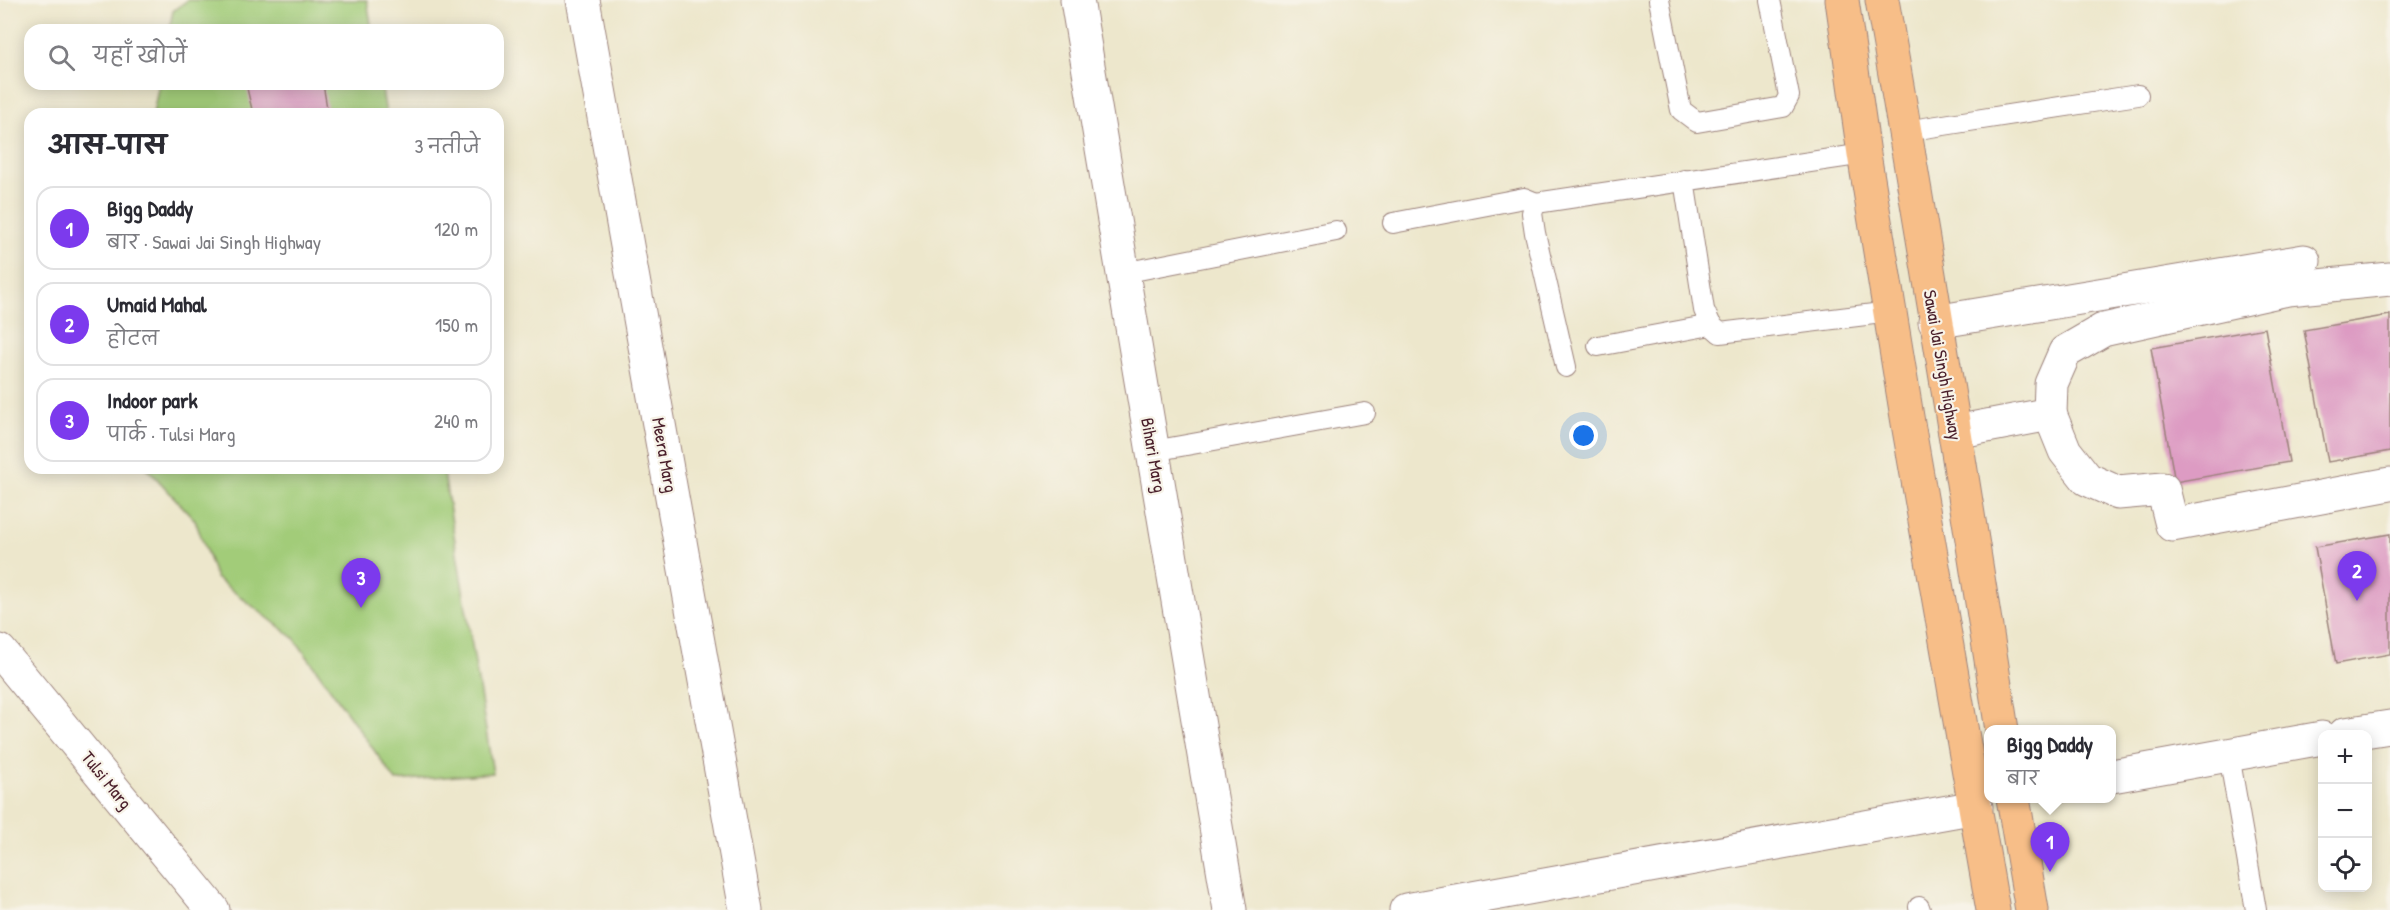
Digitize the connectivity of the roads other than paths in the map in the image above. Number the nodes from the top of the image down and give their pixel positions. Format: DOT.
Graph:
graph roads {
  1 [pos="583,0"];
  2 [pos="1077,0"];
  3 [pos="1659,0"];
  4 [pos="1770,0"];
  5 [pos="1842,0"];
  6 [pos="1882,0"];
  7 [pos="2138,95"];
  8 [pos="1905,131"];
  9 [pos="1864,154"];
  10 [pos="1684,180"];
  11 [pos="1536,203"];
  12 [pos="1392,223"];
  13 [pos="1336,231"];
  14 [pos="2304,261"];
  15 [pos="1123,273"];
  16 [pos="2390,279"];
  17 [pos="1890,312"];
  18 [pos="1935,322"];
  19 [pos="1711,325"];
  20 [pos="1598,346"];
  21 [pos="1566,367"];
  22 [pos="1365,413"];
  23 [pos="2050,414"];
  24 [pos="1955,432"];
  25 [pos="1153,451"];
  26 [pos="2390,484"];
  27 [pos="0,651"];
  28 [pos="2001,725"];
  29 [pos="2390,727"];
  30 [pos="2372,730"];
  31 [pos="2318,739"];
  32 [pos="2229,755"];
  33 [pos="2116,775"];
  34 [pos="2014,803"];
  35 [pos="1976,807"];
  36 [pos="213,910"];
  37 [pos="746,910"];
  38 [pos="1230,910"];
  39 [pos="1406,910"];
  40 [pos="1993,910"];
  41 [pos="2032,910"];
  42 [pos="2256,910"];
  1 -- 37 [label="street, Meera Marg"];
  2 -- 15 [label="street, Bihari Marg"];
  3 -- 4 [label="lane"];
  5 -- 9 [label="main road"];
  6 -- 8 [label="main road, Sawai Jai Singh Highway"];
  7 -- 8 [label="lane"];
  8 -- 18 [label="main road, Sawai Jai Singh Highway"];
  9 -- 10 [label="lane"];
  9 -- 17 [label="main road"];
  10 -- 11 [label="lane"];
  10 -- 19 [label="lane"];
  11 -- 12 [label="lane"];
  11 -- 21 [label="lane"];
  13 -- 15 [label="lane"];
  14 -- 18 [label="street"];
  15 -- 25 [label="street, Bihari Marg"];
  16 -- 23 [label="street"];
  17 -- 19 [label="lane"];
  17 -- 35 [label="main road"];
  18 -- 24 [label="main road, Sawai Jai Singh Highway"];
  19 -- 20 [label="lane"];
  22 -- 25 [label="lane"];
  23 -- 24 [label="street"];
  23 -- 26 [label="street"];
  24 -- 28 [label="main road, Sawai Jai Singh Highway"];
  25 -- 38 [label="street, Bihari Marg"];
  27 -- 36 [label="street, Tulsi Marg"];
  29 -- 30 [label="street"];
  31 -- 32 [label="street"];
  32 -- 33 [label="street"];
  32 -- 42 [label="lane"];
  34 -- 41 [label="main road"];
  35 -- 39 [label="street"];
  35 -- 40 [label="main road"];
}
